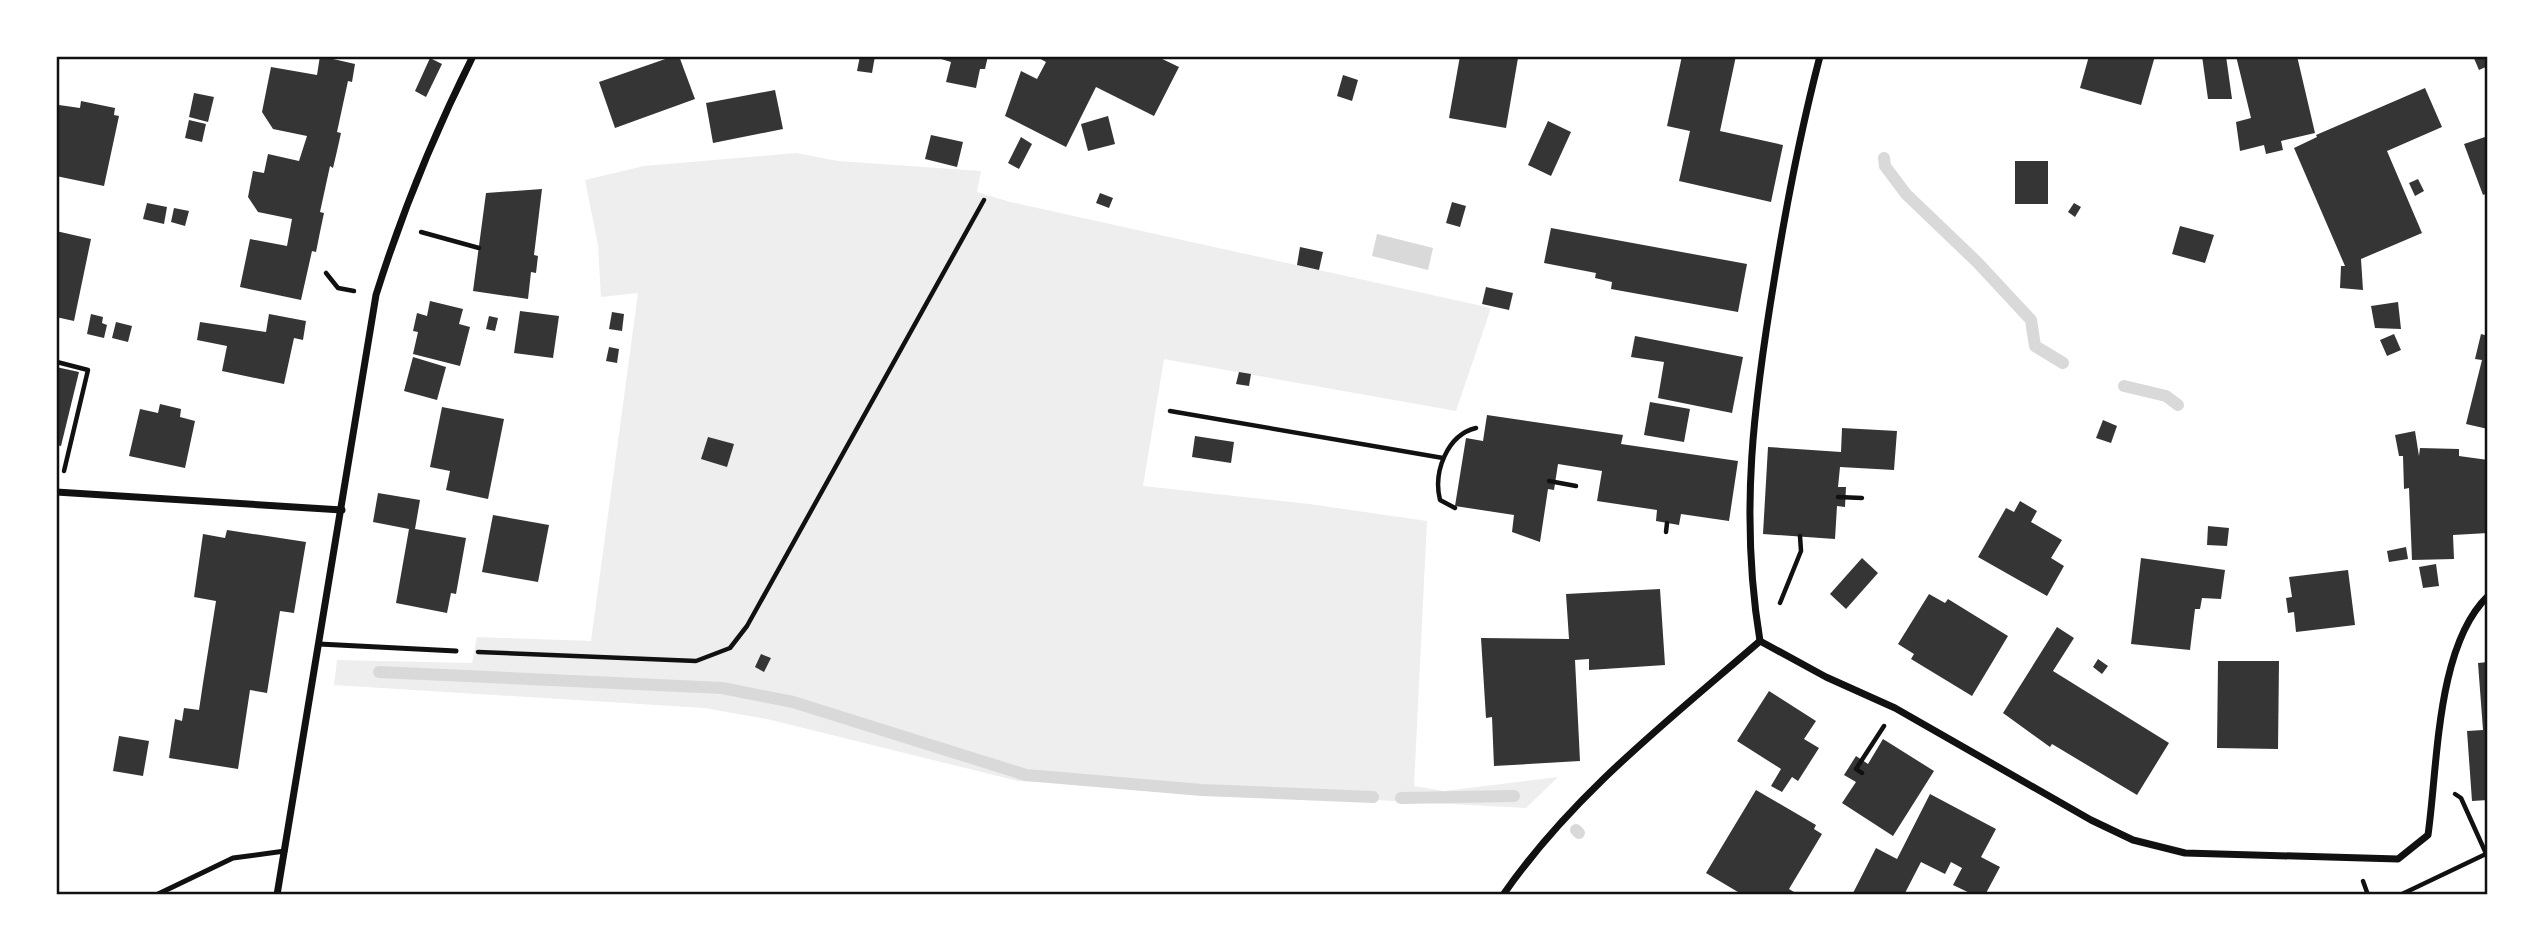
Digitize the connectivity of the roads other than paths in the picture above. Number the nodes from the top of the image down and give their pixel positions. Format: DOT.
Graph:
graph roads {
  1 [pos="473,56"];
  2 [pos="1820,56"];
  3 [pos="57,493"];
  4 [pos="342,510"];
  5 [pos="2488,596"];
  6 [pos="1760,641"];
  7 [pos="319,644"];
  8 [pos="456,651"];
  9 [pos="285,851"];
  10 [pos="156,895"];
  11 [pos="277,895"];
  12 [pos="1503,895"];
  1 -- 4 [label="street"];
  2 -- 6 [label="street"];
  3 -- 4 [label="street"];
  4 -- 7 [label="street"];
  5 -- 6 [label="street"];
  6 -- 12 [label="street"];
  7 -- 8 [label="lane"];
  7 -- 9 [label="street"];
  9 -- 10 [label="lane"];
  9 -- 11 [label="street"];
}
